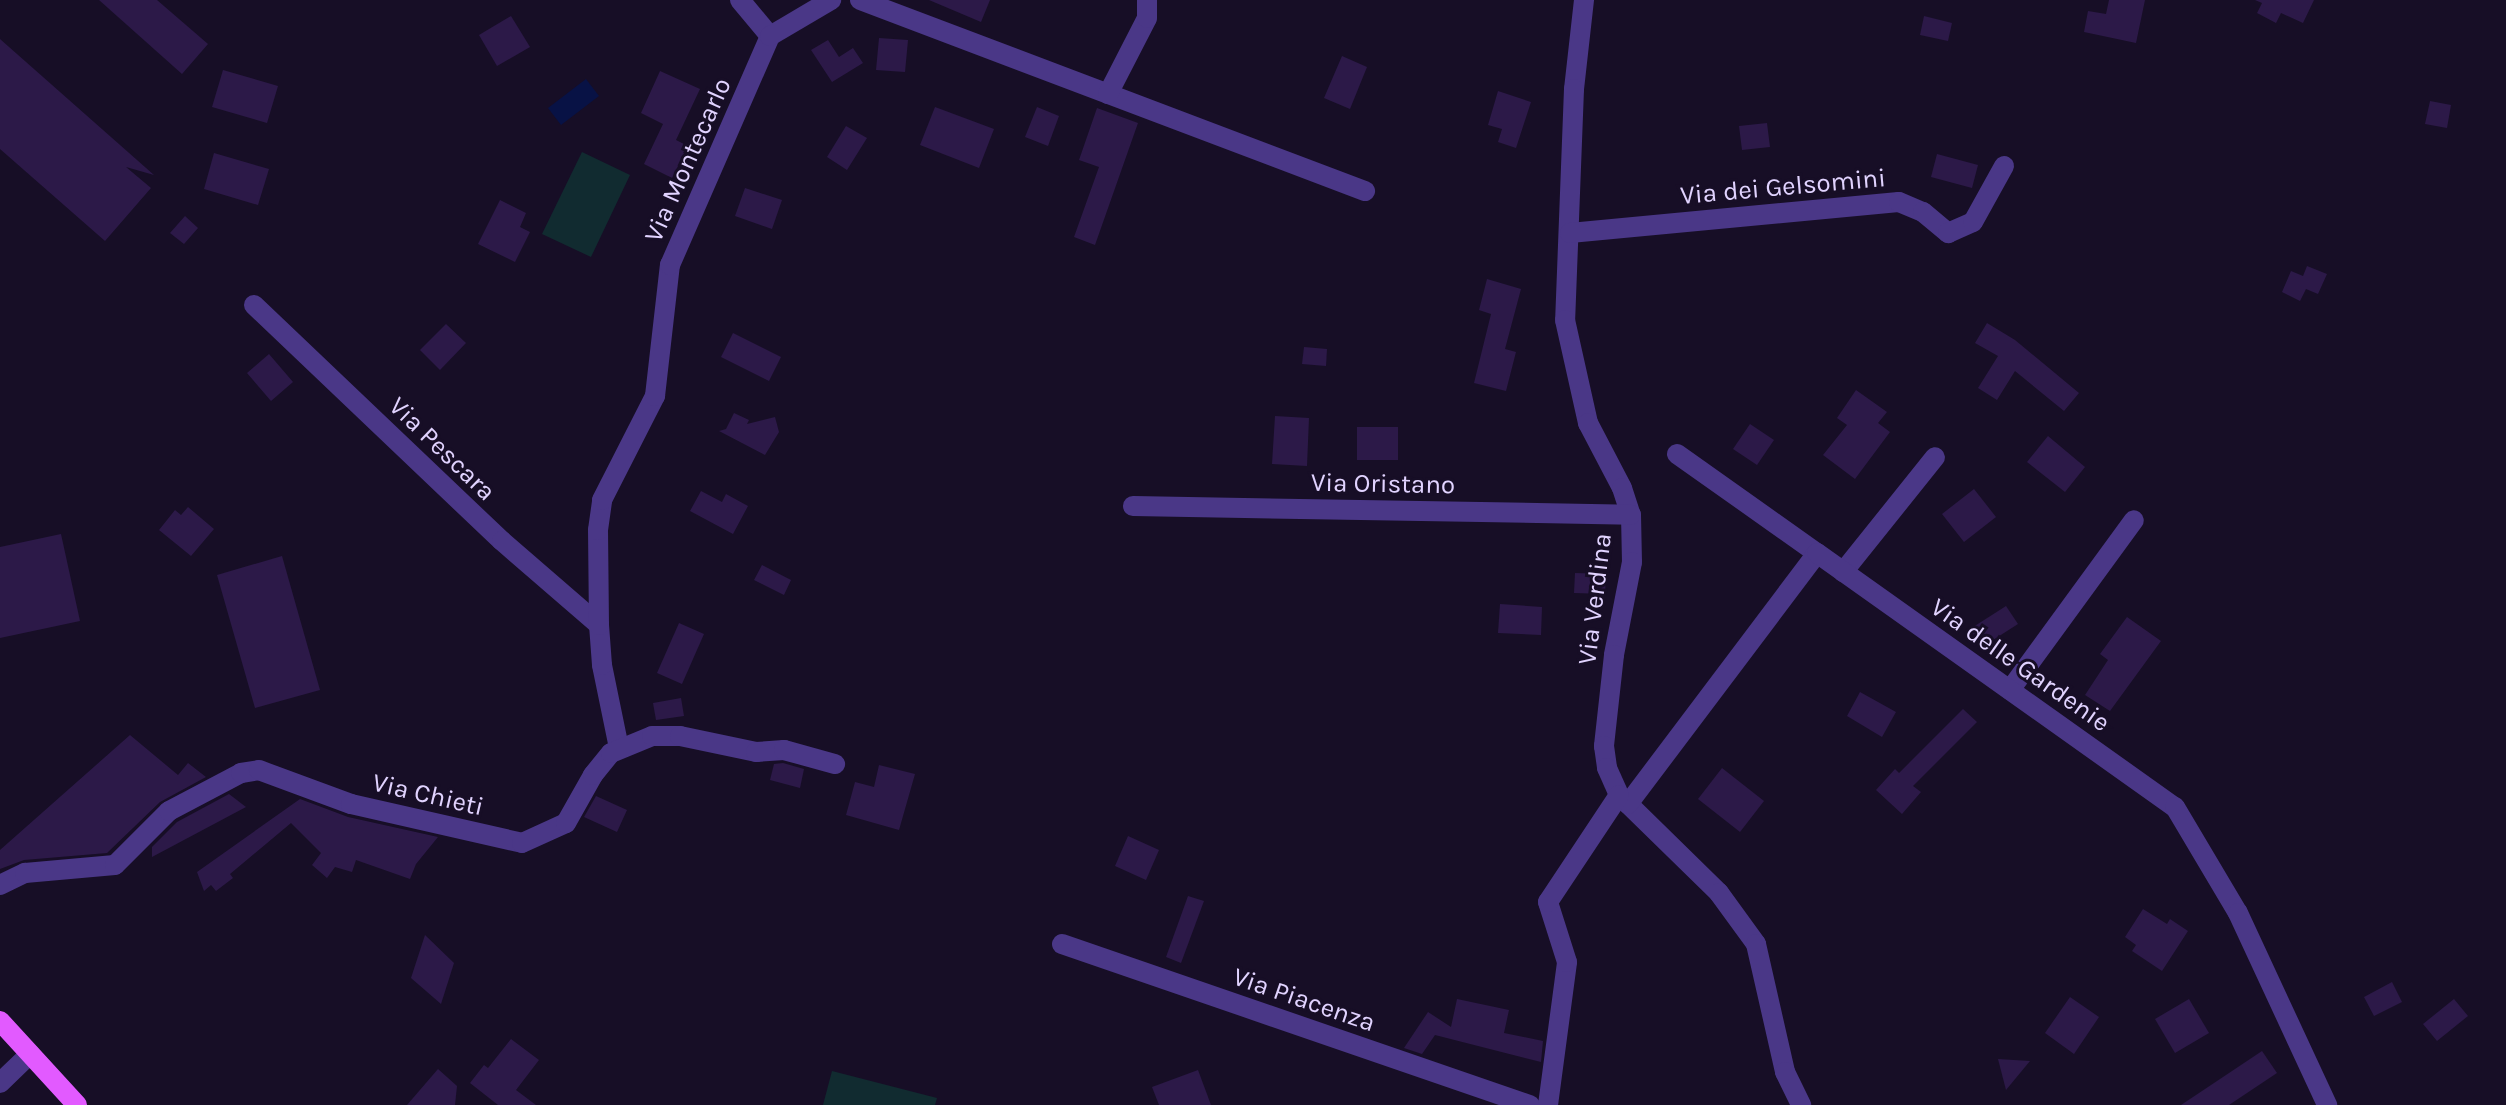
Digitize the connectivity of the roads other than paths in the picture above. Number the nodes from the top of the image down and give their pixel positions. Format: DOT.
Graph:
graph roads {
  1 [pos="740,0"];
  2 [pos="831,0"];
  3 [pos="860,0"];
  4 [pos="1147,0"];
  5 [pos="1584,0"];
  6 [pos="770,36"];
  7 [pos="1108,94"];
  8 [pos="2004,166"];
  9 [pos="1365,191"];
  10 [pos="1570,233"];
  11 [pos="254,305"];
  12 [pos="1677,454"];
  13 [pos="1935,457"];
  14 [pos="1133,506"];
  15 [pos="1631,515"];
  16 [pos="2134,520"];
  17 [pos="1817,553"];
  18 [pos="1843,572"];
  19 [pos="599,625"];
  20 [pos="2010,690"];
  21 [pos="619,748"];
  22 [pos="835,764"];
  23 [pos="1624,799"];
  24 [pos="0,885"];
  25 [pos="1062,944"];
  26 [pos="0,1021"];
  27 [pos="30,1054"];
  28 [pos="0,1083"];
  29 [pos="77,1105"];
  30 [pos="1530,1105"];
  31 [pos="1548,1105"];
  32 [pos="1801,1105"];
  33 [pos="2327,1105"];
  1 -- 6 [label="street"];
  2 -- 6 [label="street"];
  3 -- 7 [label="street"];
  4 -- 7 [label="street"];
  5 -- 10 [label="street, Via Verdina"];
  6 -- 19 [label="street, Via Montecarlo"];
  7 -- 9 [label="street"];
  8 -- 10 [label="street, Via dei Gelsomini"];
  10 -- 15 [label="street, Via Verdina"];
  11 -- 19 [label="street, Via Pescara"];
  12 -- 17 [label="street, Via delle Gardenie"];
  13 -- 18 [label="street"];
  14 -- 15 [label="street, Via Oristano"];
  15 -- 23 [label="street, Via Verdina"];
  16 -- 20 [label="street"];
  17 -- 18 [label="street, Via delle Gardenie"];
  17 -- 23 [label="street"];
  18 -- 20 [label="street, Via delle Gardenie"];
  19 -- 21 [label="street, Via Montecarlo"];
  20 -- 33 [label="street, Via delle Gardenie"];
  21 -- 22 [label="street, Via Chieti"];
  21 -- 24 [label="street, Via Chieti"];
  23 -- 31 [label="street"];
  23 -- 32 [label="street, Via Verdina"];
  25 -- 30 [label="street, Via Piacenza"];
  26 -- 27 [label="main road"];
  27 -- 28 [label="street"];
  27 -- 29 [label="main road"];
}
